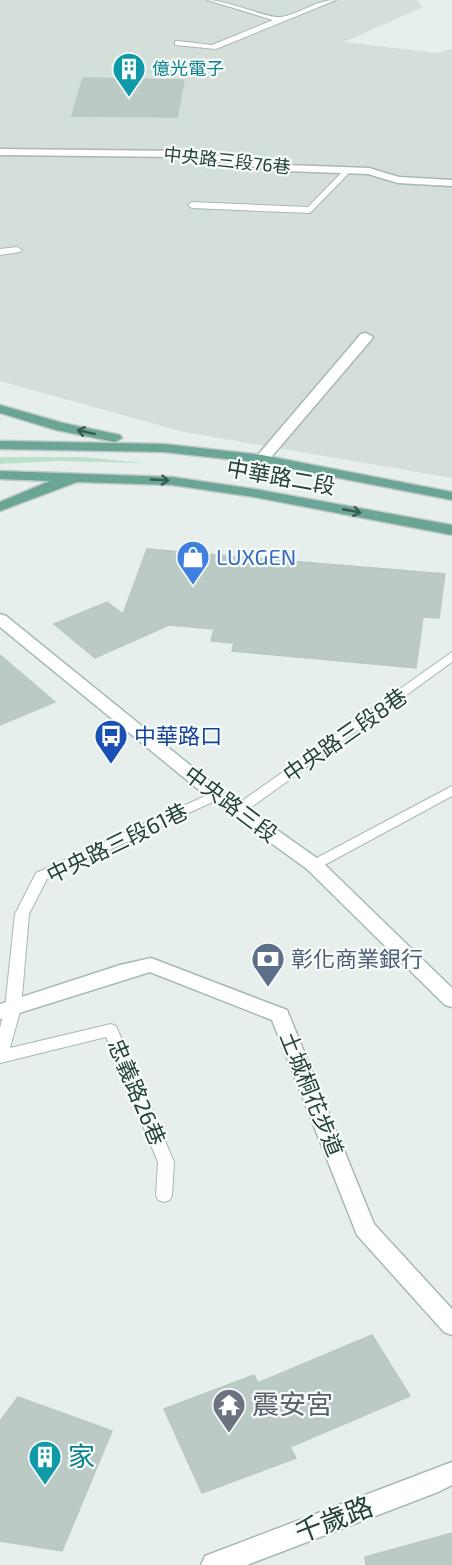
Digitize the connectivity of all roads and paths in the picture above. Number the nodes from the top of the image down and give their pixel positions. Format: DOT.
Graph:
graph roads {
  1 [pos="211,0"];
  2 [pos="332,0"];
  3 [pos="280,20"];
  4 [pos="178,43"];
  5 [pos="0,152"];
  6 [pos="346,171"];
  7 [pos="452,183"];
  8 [pos="192,205"];
  9 [pos="17,250"];
  10 [pos="0,252"];
  11 [pos="366,337"];
  12 [pos="0,409"];
  13 [pos="0,446"];
  14 [pos="164,448"];
  15 [pos="262,459"];
  16 [pos="0,475"];
  17 [pos="102,477"];
  18 [pos="452,496"];
  19 [pos="0,507"];
  20 [pos="452,530"];
  21 [pos="0,619"];
  22 [pos="452,656"];
  23 [pos="452,790"];
  24 [pos="216,795"];
  25 [pos="237,811"];
  26 [pos="314,865"];
  27 [pos="452,1000"];
  28 [pos="7,1010"];
  29 [pos="0,1057"];
  30 [pos="164,1195"];
  31 [pos="452,1325"];
  32 [pos="452,1473"];
  33 [pos="214,1565"];
  1 -- 3 [label="lane"];
  2 -- 3 [label="lane"];
  3 -- 4 [label="lane"];
  5 -- 6 [label="street, 中央路三段76巷"];
  6 -- 7 [label="street, 中央路三段76巷"];
  6 -- 8 [label="lane"];
  9 -- 10 [label="lane"];
  11 -- 15 [label="street"];
  14 -- 12 [label="main road, one-way"];
  13 -- 14 [label="main road"];
  14 -- 15 [label="main road, 中華路二段"];
  15 -- 18 [label="main road, 中華路二段"];
  16 -- 17 [label="main road"];
  17 -- 19 [label="main road"];
  17 -- 20 [label="main road, 中華路二段, one-way"];
  21 -- 24 [label="street, 中央路三段"];
  22 -- 25 [label="lane, 中央路三段8巷"];
  23 -- 26 [label="lane"];
  24 -- 25 [label="street, 中央路三段"];
  24 -- 28 [label="lane, 中央路三段61巷"];
  25 -- 26 [label="street, 中央路三段"];
  26 -- 27 [label="street, 中央路三段"];
  28 -- 29 [label="lane, 中央路三段61巷"];
  28 -- 31 [label="street, 土城桐花步道"];
  29 -- 30 [label="lane, 忠義路26巷"];
  32 -- 33 [label="street, 千歲路"];
}
